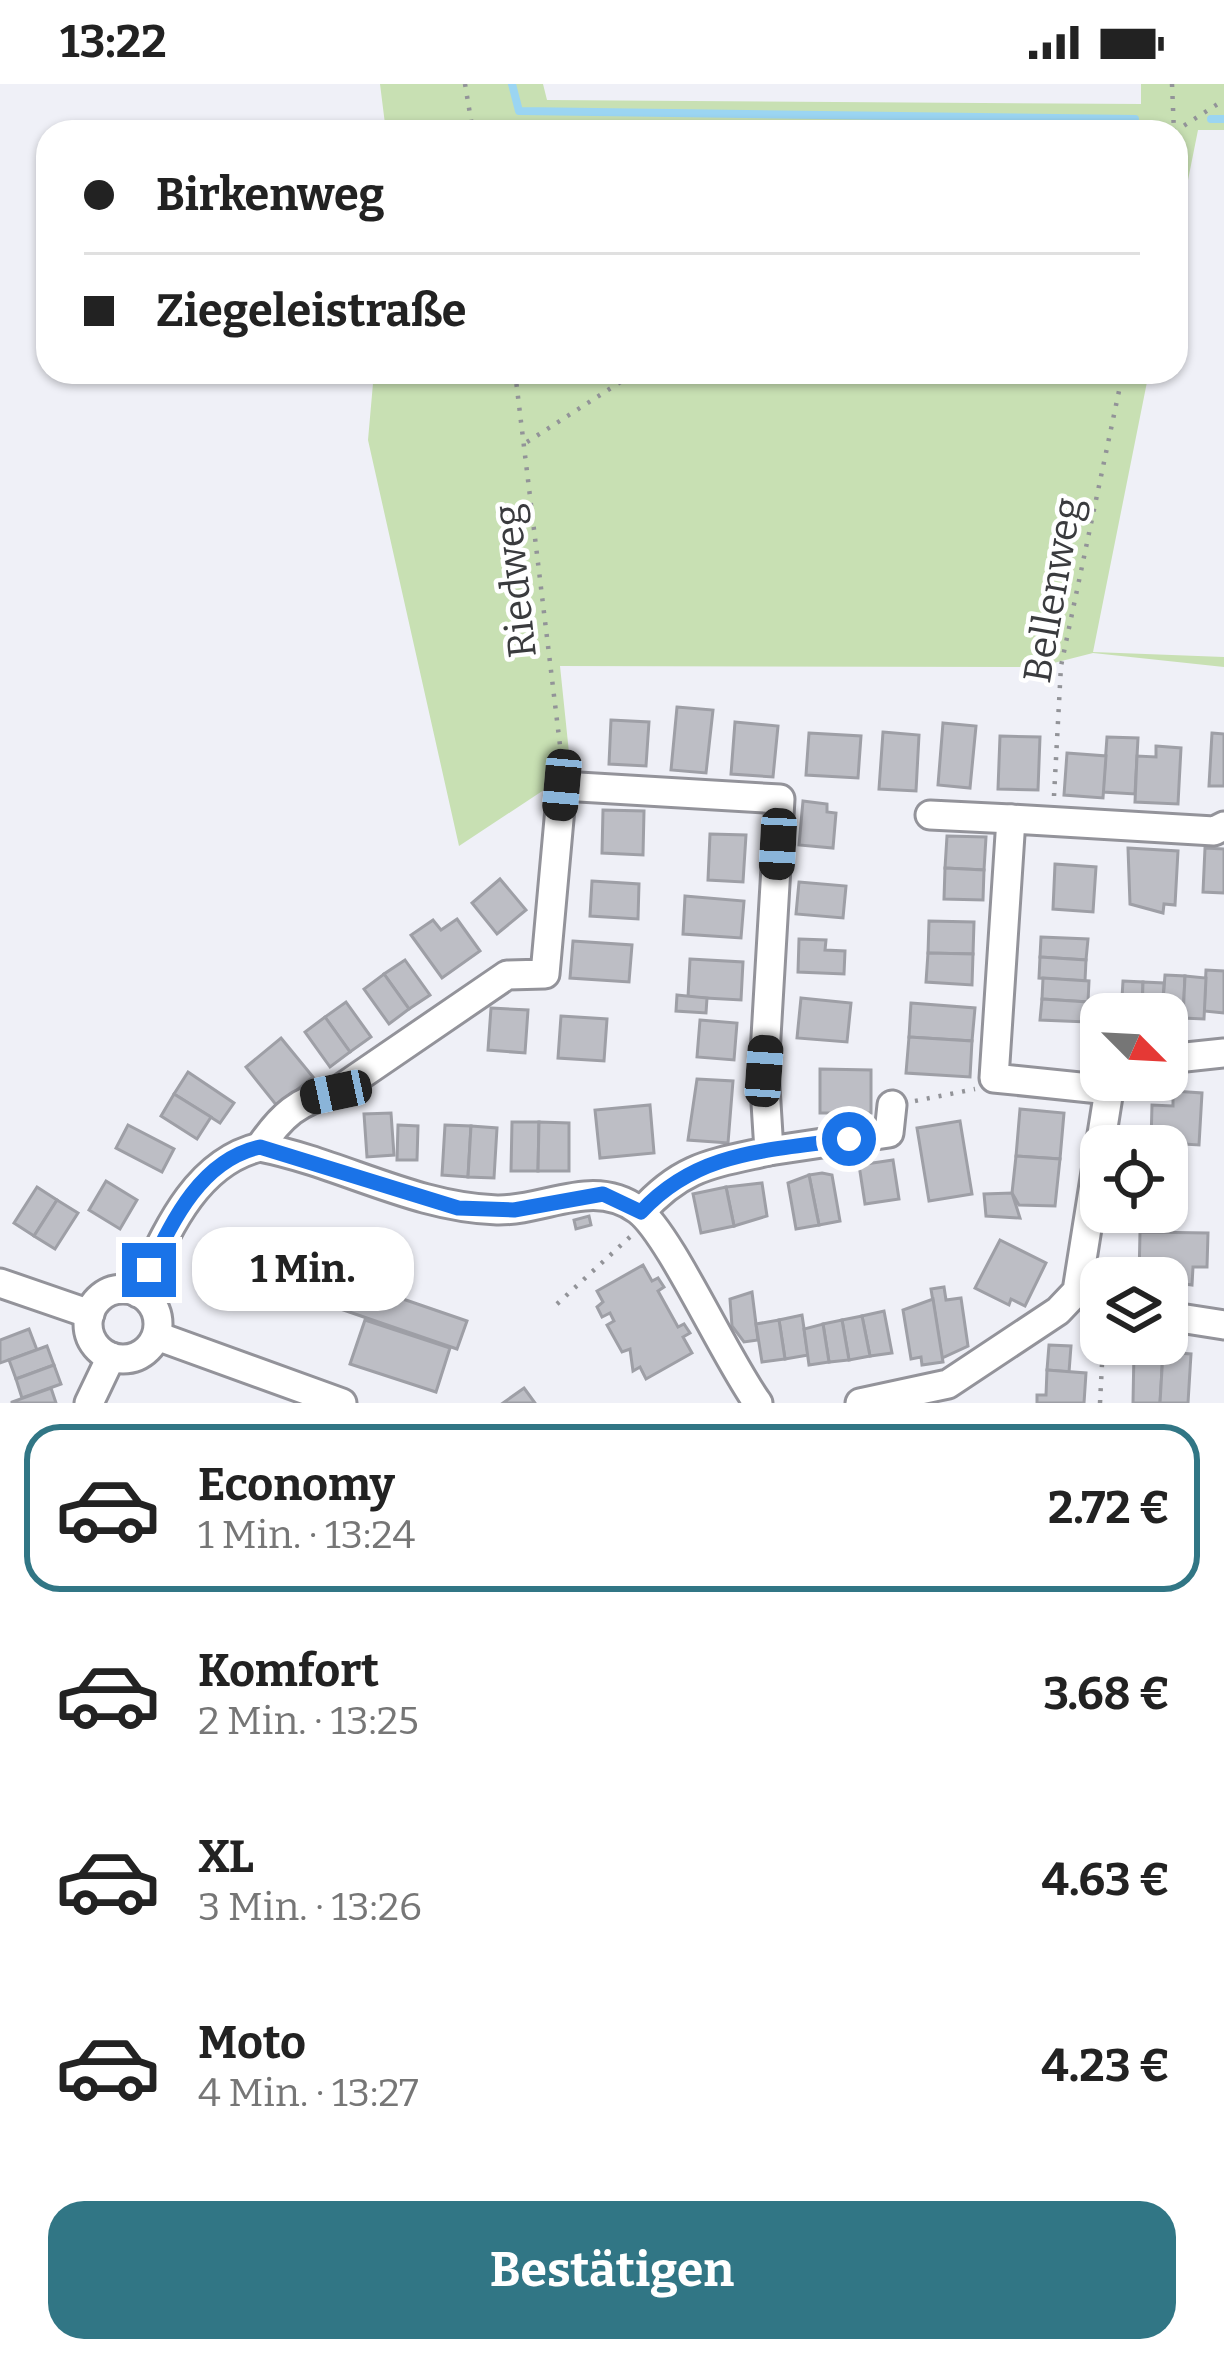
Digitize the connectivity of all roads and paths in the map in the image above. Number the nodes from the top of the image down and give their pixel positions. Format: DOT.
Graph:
graph roads {
  1 [pos="465,84"];
  2 [pos="1172,84"];
  3 [pos="1224,100"];
  4 [pos="471,120"];
  5 [pos="1174,120"];
  6 [pos="1188,123"];
  7 [pos="517,384"];
  8 [pos="617,384"];
  9 [pos="1121,384"];
  10 [pos="527,442"];
  11 [pos="562,785"];
  12 [pos="930,815"];
  13 [pos="1010,819"];
  14 [pos="1052,820"];
  15 [pos="1224,826"];
  16 [pos="1224,1052"];
  17 [pos="1188,1056"];
  18 [pos="994,1078"];
  19 [pos="1080,1083"];
  20 [pos="1112,1101"];
  21 [pos="892,1105"];
  22 [pos="260,1147"];
  23 [pos="769,1151"];
  24 [pos="645,1217"];
  25 [pos="1094,1257"];
  26 [pos="0,1283"];
  27 [pos="138,1293"];
  28 [pos="1080,1300"];
  29 [pos="557,1304"];
  30 [pos="90,1314"];
  31 [pos="1188,1319"];
  32 [pos="1224,1325"];
  33 [pos="157,1336"];
  34 [pos="111,1357"];
  35 [pos="1102,1365"];
  36 [pos="89,1403"];
  37 [pos="342,1403"];
  38 [pos="758,1403"];
  39 [pos="860,1403"];
  40 [pos="1100,1403"];
  1 -- 4 [label="path"];
  2 -- 5 [label="path"];
  3 -- 6 [label="path"];
  7 -- 10 [label="path, Riedweg"];
  8 -- 10 [label="path"];
  9 -- 14 [label="path, Bellenweg"];
  10 -- 11 [label="path, Riedweg"];
  11 -- 22 [label="street"];
  11 -- 23 [label="street"];
  12 -- 13 [label="street"];
  13 -- 14 [label="street"];
  13 -- 18 [label="street"];
  14 -- 15 [label="street"];
  16 -- 17 [label="street"];
  18 -- 19 [label="street"];
  18 -- 21 [label="path"];
  20 -- 25 [label="street"];
  21 -- 23 [label="street"];
  22 -- 24 [label="street"];
  22 -- 27 [label="street"];
  23 -- 24 [label="street"];
  24 -- 29 [label="path"];
  24 -- 38 [label="street"];
  26 -- 30 [label="street"];
  27 -- 30 [label="street"];
  27 -- 33 [label="street"];
  28 -- 39 [label="street"];
  30 -- 34 [label="street"];
  31 -- 32 [label="street"];
  33 -- 34 [label="street"];
  33 -- 37 [label="street"];
  34 -- 36 [label="street"];
  35 -- 40 [label="path"];
}
